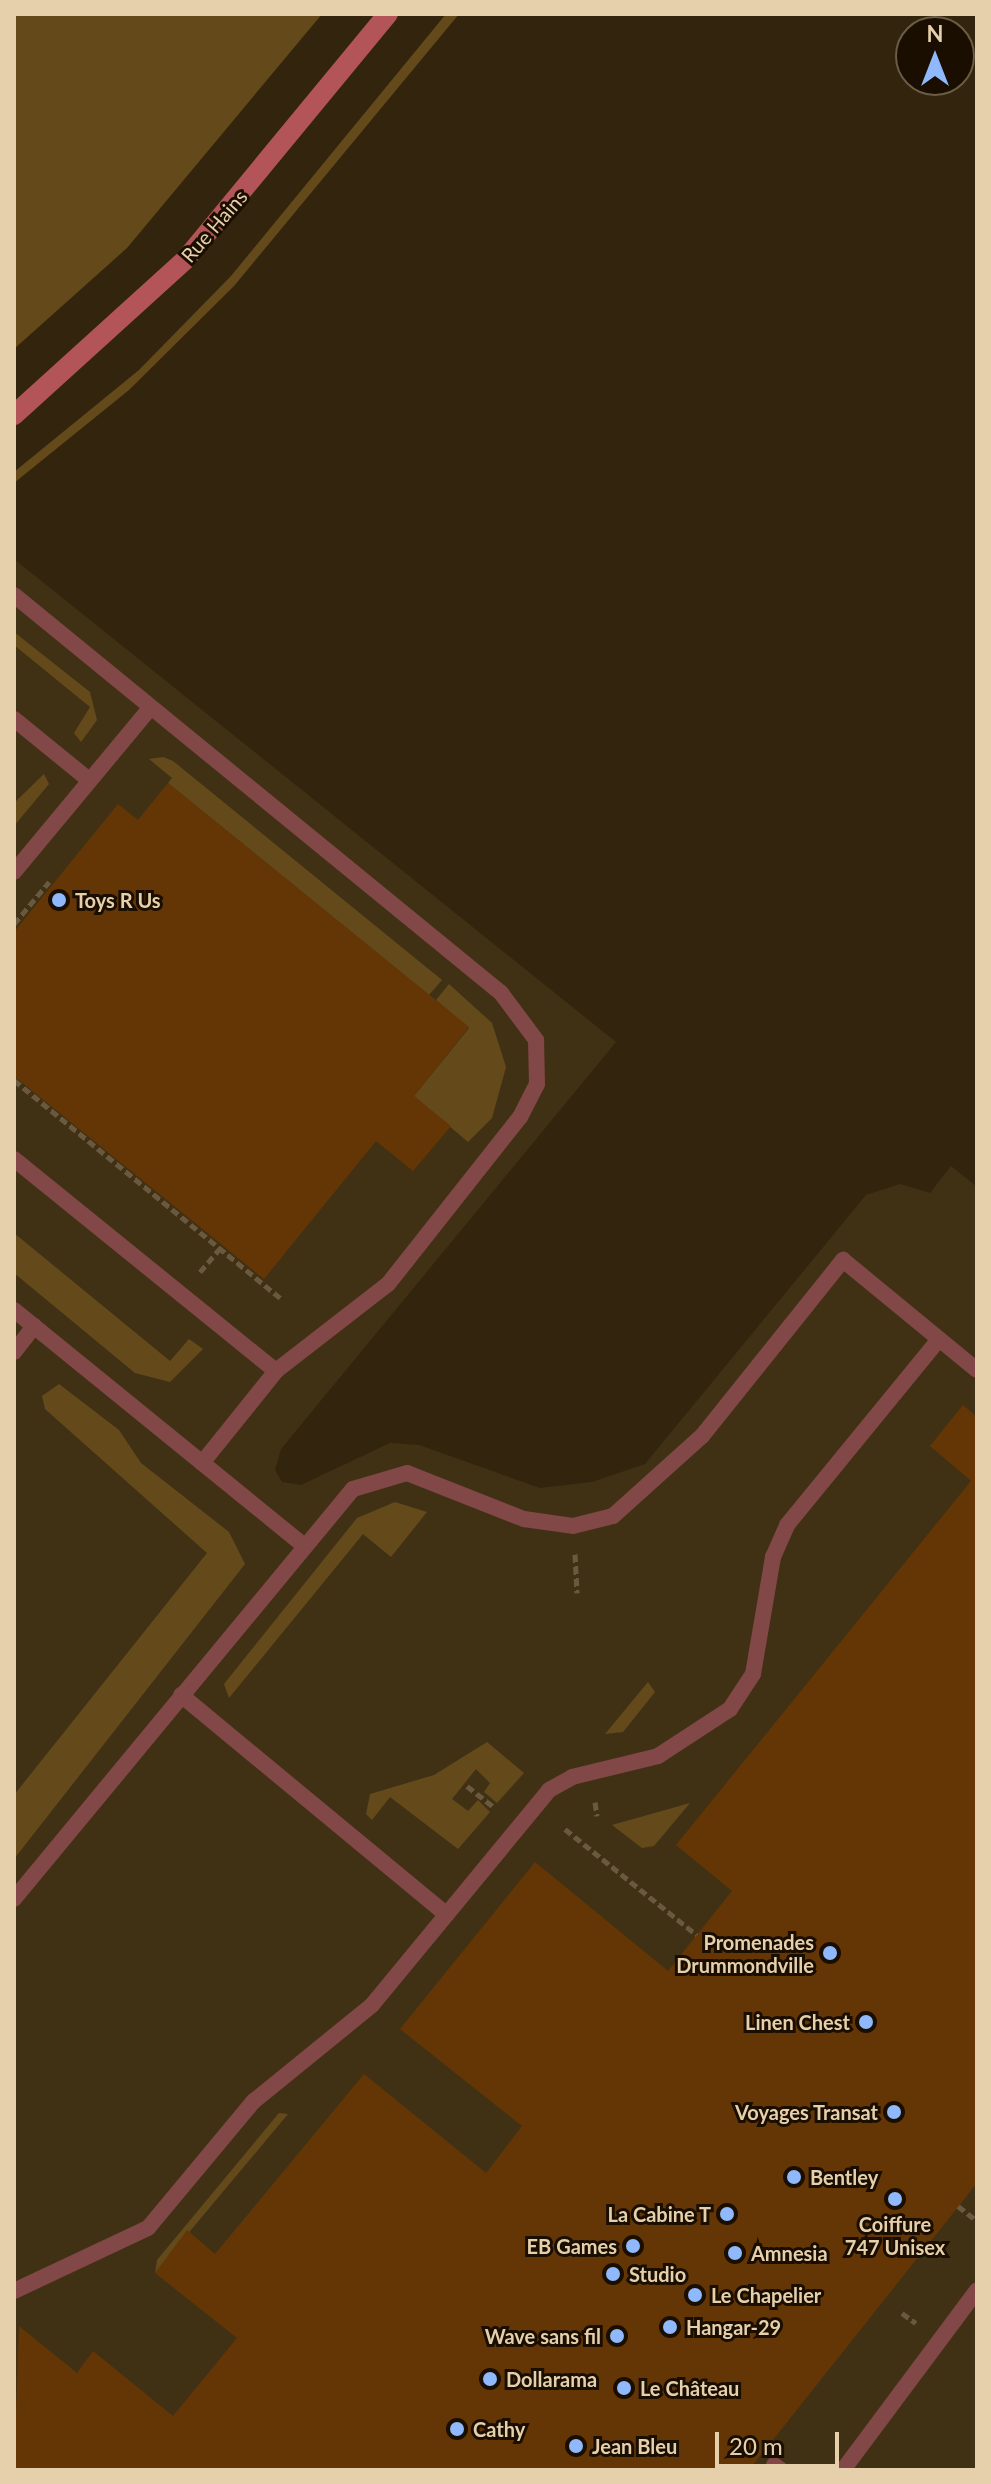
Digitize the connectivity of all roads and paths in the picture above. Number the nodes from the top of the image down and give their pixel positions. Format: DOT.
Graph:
graph roads {
  1 [pos="388,14"];
  2 [pos="14,415"];
  3 [pos="14,595"];
  4 [pos="151,707"];
  5 [pos="14,719"];
  6 [pos="89,780"];
  7 [pos="14,872"];
  8 [pos="14,1080"];
  9 [pos="14,1159"];
  10 [pos="280,1298"];
  11 [pos="14,1310"];
  12 [pos="34,1326"];
  13 [pos="939,1339"];
  14 [pos="14,1352"];
  15 [pos="977,1370"];
  16 [pos="276,1371"];
  17 [pos="202,1463"];
  18 [pos="573,1526"];
  19 [pos="302,1544"];
  20 [pos="577,1593"];
  21 [pos="181,1695"];
  22 [pos="467,1786"];
  23 [pos="494,1807"];
  24 [pos="565,1829"];
  25 [pos="14,1899"];
  26 [pos="446,1914"];
  27 [pos="697,1935"];
  28 [pos="958,2206"];
  29 [pos="977,2221"];
  30 [pos="977,2290"];
  31 [pos="14,2291"];
  32 [pos="843,2470"];
  1 -- 2 [label="street, Rue Hains"];
  3 -- 4 [label="lane"];
  4 -- 6 [label="lane"];
  4 -- 16 [label="lane"];
  5 -- 6 [label="lane"];
  6 -- 7 [label="lane"];
  8 -- 10 [label="path"];
  9 -- 16 [label="lane"];
  11 -- 12 [label="lane"];
  12 -- 14 [label="lane"];
  12 -- 17 [label="lane"];
  13 -- 15 [label="lane"];
  13 -- 18 [label="lane"];
  13 -- 26 [label="lane"];
  16 -- 17 [label="lane"];
  17 -- 19 [label="lane"];
  18 -- 19 [label="lane"];
  18 -- 20 [label="path"];
  19 -- 21 [label="lane"];
  21 -- 25 [label="lane"];
  21 -- 26 [label="lane"];
  22 -- 23 [label="path"];
  24 -- 27 [label="path"];
  26 -- 31 [label="lane"];
  28 -- 29 [label="path"];
  30 -- 32 [label="lane"];
}
